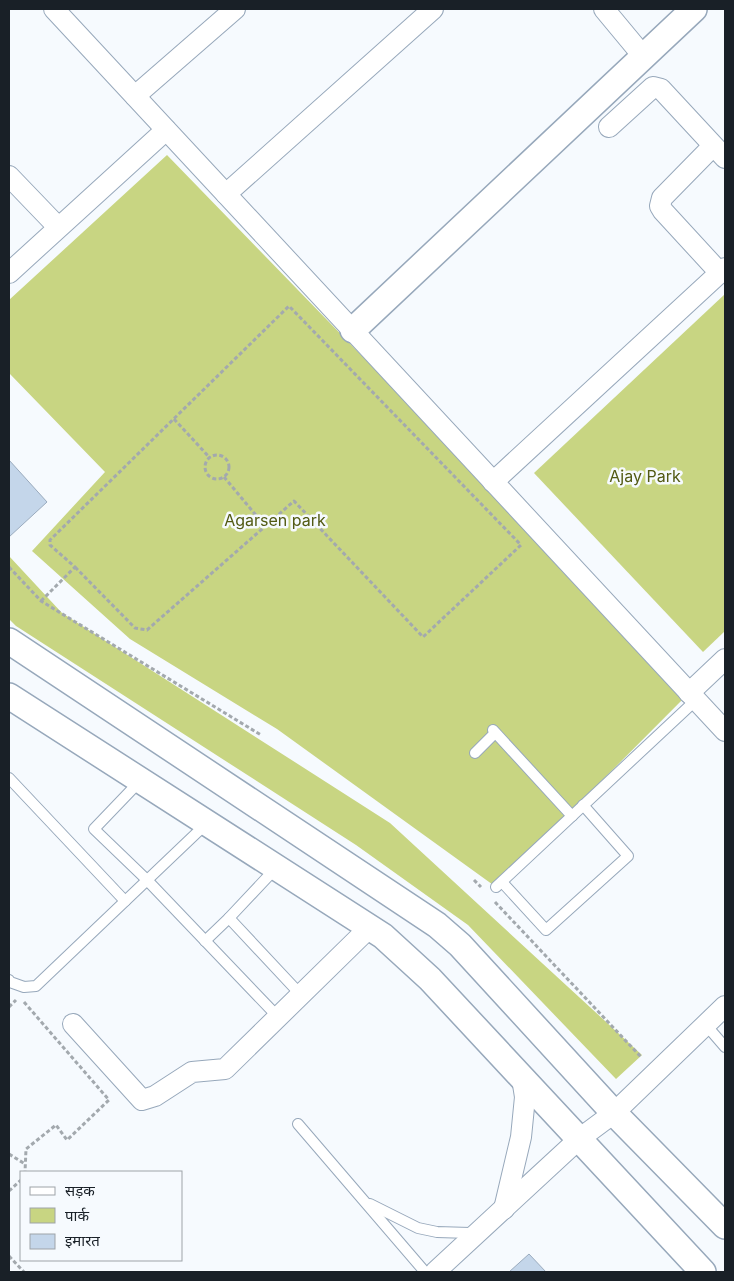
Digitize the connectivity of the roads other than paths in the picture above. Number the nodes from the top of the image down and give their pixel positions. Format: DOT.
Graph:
graph roads {
  1 [pos="54,9"];
  2 [pos="235,9"];
  3 [pos="433,9"];
  4 [pos="604,9"];
  5 [pos="694,9"];
  6 [pos="643,56"];
  7 [pos="135,96"];
  8 [pos="609,127"];
  9 [pos="166,130"];
  10 [pos="719,152"];
  11 [pos="9,176"];
  12 [pos="226,194"];
  13 [pos="58,227"];
  14 [pos="722,270"];
  15 [pos="9,272"];
  16 [pos="353,330"];
  17 [pos="493,482"];
  18 [pos="9,641"];
  19 [pos="725,660"];
  20 [pos="9,696"];
  21 [pos="693,696"];
  22 [pos="725,731"];
  23 [pos="475,753"];
  24 [pos="9,778"];
  25 [pos="140,780"];
  26 [pos="583,806"];
  27 [pos="572,816"];
  28 [pos="207,823"];
  29 [pos="277,868"];
  30 [pos="147,880"];
  31 [pos="125,901"];
  32 [pos="229,918"];
  33 [pos="370,927"];
  34 [pos="205,941"];
  35 [pos="9,980"];
  36 [pos="301,995"];
  37 [pos="725,1006"];
  38 [pos="278,1017"];
  39 [pos="73,1024"];
  40 [pos="706,1025"];
  41 [pos="725,1047"];
  42 [pos="522,1078"];
  43 [pos="614,1113"];
  44 [pos="298,1124"];
  45 [pos="579,1139"];
  46 [pos="366,1202"];
  47 [pos="504,1209"];
  48 [pos="725,1226"];
  49 [pos="482,1230"];
  50 [pos="425,1272"];
  51 [pos="435,1272"];
  52 [pos="703,1272"];
  1 -- 7 [label="street"];
  2 -- 7 [label="street"];
  3 -- 12 [label="street"];
  4 -- 6 [label="street"];
  5 -- 6 [label="street"];
  6 -- 16 [label="street"];
  7 -- 9 [label="street"];
  8 -- 10 [label="street"];
  9 -- 12 [label="street"];
  9 -- 13 [label="street"];
  10 -- 14 [label="street"];
  11 -- 13 [label="street"];
  12 -- 16 [label="street"];
  13 -- 15 [label="street"];
  14 -- 17 [label="street"];
  16 -- 17 [label="street"];
  17 -- 21 [label="street"];
  18 -- 43 [label="street"];
  19 -- 21 [label="street"];
  20 -- 25 [label="street"];
  21 -- 22 [label="street"];
  21 -- 26 [label="lane"];
  23 -- 27 [label="lane"];
  24 -- 31 [label="lane"];
  25 -- 28 [label="street"];
  25 -- 30 [label="lane"];
  26 -- 27 [label="lane"];
  26 -- 27 [label="lane"];
  28 -- 29 [label="street"];
  28 -- 30 [label="lane"];
  29 -- 32 [label="lane"];
  29 -- 33 [label="street"];
  30 -- 31 [label="lane"];
  30 -- 34 [label="lane"];
  31 -- 35 [label="lane"];
  32 -- 34 [label="lane"];
  32 -- 36 [label="lane"];
  33 -- 36 [label="street"];
  33 -- 42 [label="street"];
  34 -- 38 [label="lane"];
  36 -- 38 [label="street"];
  37 -- 40 [label="street"];
  38 -- 39 [label="street"];
  40 -- 41 [label="lane"];
  40 -- 43 [label="street"];
  42 -- 45 [label="street"];
  42 -- 47 [label="street"];
  43 -- 45 [label="street"];
  43 -- 48 [label="street"];
  44 -- 46 [label="lane"];
  45 -- 47 [label="street"];
  45 -- 52 [label="street"];
  46 -- 49 [label="lane"];
  46 -- 50 [label="lane"];
  47 -- 49 [label="street"];
  49 -- 51 [label="street"];
}
